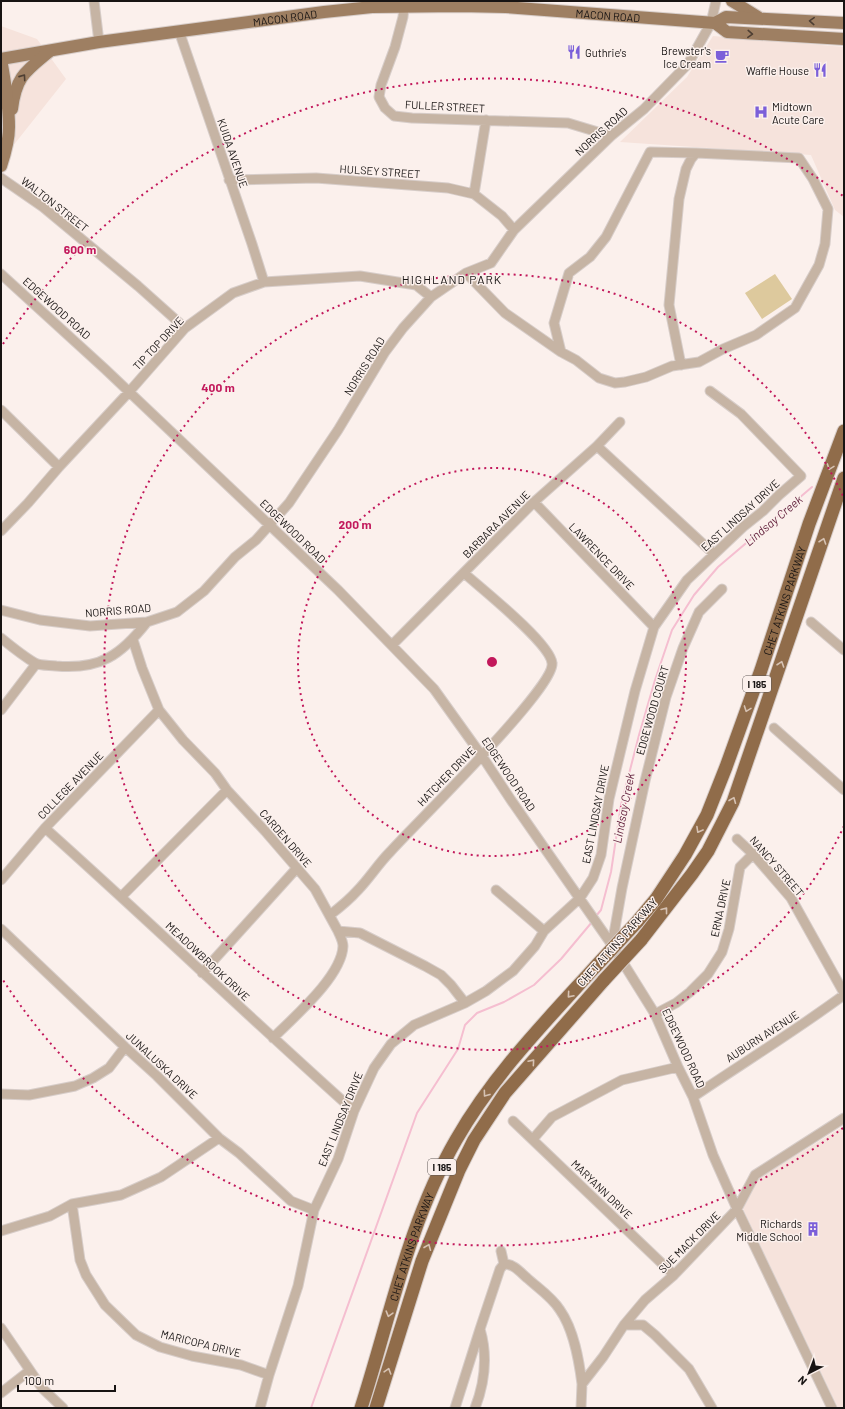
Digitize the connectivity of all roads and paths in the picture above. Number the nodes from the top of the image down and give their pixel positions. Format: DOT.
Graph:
graph roads {
  1 [pos="94,1"];
  2 [pos="716,1"];
  3 [pos="732,1"];
  4 [pos="550,6"];
  5 [pos="404,7"];
  6 [pos="761,19"];
  7 [pos="713,23"];
  8 [pos="844,23"];
  9 [pos="179,31"];
  10 [pos="844,39"];
  11 [pos="99,42"];
  12 [pos="51,50"];
  13 [pos="1,58"];
  14 [pos="486,120"];
  15 [pos="9,128"];
  16 [pos="611,136"];
  17 [pos="696,153"];
  18 [pos="1,166"];
  19 [pos="1,178"];
  20 [pos="229,180"];
  21 [pos="474,194"];
  22 [pos="514,230"];
  23 [pos="466,273"];
  24 [pos="1,274"];
  25 [pos="264,282"];
  26 [pos="431,297"];
  27 [pos="554,323"];
  28 [pos="185,328"];
  29 [pos="544,340"];
  30 [pos="561,352"];
  31 [pos="682,364"];
  32 [pos="710,391"];
  33 [pos="129,392"];
  34 [pos="1,410"];
  35 [pos="620,422"];
  36 [pos="844,431"];
  37 [pos="598,446"];
  38 [pos="59,467"];
  39 [pos="844,478"];
  40 [pos="534,502"];
  41 [pos="269,526"];
  42 [pos="1,532"];
  43 [pos="714,554"];
  44 [pos="464,573"];
  45 [pos="722,589"];
  46 [pos="1,610"];
  47 [pos="147,622"];
  48 [pos="811,622"];
  49 [pos="654,627"];
  50 [pos="1,638"];
  51 [pos="133,640"];
  52 [pos="392,646"];
  53 [pos="844,650"];
  54 [pos="36,664"];
  55 [pos="1,710"];
  56 [pos="159,710"];
  57 [pos="774,728"];
  58 [pos="482,756"];
  59 [pos="227,790"];
  60 [pos="844,790"];
  61 [pos="45,828"];
  62 [pos="737,839"];
  63 [pos="753,854"];
  64 [pos="296,869"];
  65 [pos="1,880"];
  66 [pos="496,890"];
  67 [pos="122,896"];
  68 [pos="580,898"];
  69 [pos="330,916"];
  70 [pos="1,929"];
  71 [pos="338,931"];
  72 [pos="544,931"];
  73 [pos="612,945"];
  74 [pos="202,972"];
  75 [pos="844,994"];
  76 [pos="465,1003"];
  77 [pos="655,1014"];
  78 [pos="273,1038"];
  79 [pos="125,1047"];
  80 [pos="678,1067"];
  81 [pos="1,1094"];
  82 [pos="693,1097"];
  83 [pos="354,1111"];
  84 [pos="844,1118"];
  85 [pos="513,1120"];
  86 [pos="219,1138"];
  87 [pos="533,1139"];
  88 [pos="72,1204"];
  89 [pos="737,1209"];
  90 [pos="314,1210"];
  91 [pos="1,1231"];
  92 [pos="501,1251"];
  93 [pos="504,1264"];
  94 [pos="674,1275"];
  95 [pos="624,1325"];
  96 [pos="1,1328"];
  97 [pos="480,1329"];
  98 [pos="29,1371"];
  99 [pos="269,1375"];
  100 [pos="582,1384"];
  101 [pos="1,1393"];
  102 [pos="63,1408"];
  103 [pos="260,1408"];
  104 [pos="361,1408"];
  105 [pos="376,1408"];
  106 [pos="455,1408"];
  107 [pos="475,1408"];
  108 [pos="581,1408"];
  109 [pos="712,1408"];
  110 [pos="832,1408"];
  1 -- 11 [label="street"];
  2 -- 7 [label="street, NORRIS ROAD"];
  3 -- 6 [label="main road"];
  4 -- 5 [label="main road, MACON ROAD"];
  4 -- 7 [label="main road, MACON ROAD"];
  5 -- 9 [label="main road, MACON ROAD"];
  5 -- 14 [label="street, FULLER STREET"];
  6 -- 7 [label="main road, MACON ROAD"];
  8 -- 6 [label="main road, MACON ROAD, one-way"];
  7 -- 10 [label="main road, MACON ROAD, one-way"];
  7 -- 16 [label="street, NORRIS ROAD"];
  9 -- 11 [label="main road, MACON ROAD"];
  9 -- 20 [label="street, KUIDA AVENUE"];
  11 -- 12 [label="main road, MACON ROAD"];
  12 -- 13 [label="main road, MACON ROAD"];
  15 -- 12 [label="main road, one-way"];
  13 -- 15 [label="main road"];
  14 -- 16 [label="street, FULLER STREET"];
  14 -- 21 [label="street"];
  15 -- 18 [label="main road"];
  16 -- 22 [label="street, NORRIS ROAD"];
  17 -- 27 [label="street"];
  17 -- 31 [label="street"];
  17 -- 31 [label="street"];
  19 -- 28 [label="street, WALTON STREET"];
  20 -- 21 [label="street, HULSEY STREET"];
  20 -- 25 [label="street, KUIDA AVENUE"];
  21 -- 22 [label="street, HULSEY STREET"];
  22 -- 23 [label="street, NORRIS ROAD"];
  23 -- 26 [label="street, NORRIS ROAD"];
  23 -- 29 [label="street"];
  24 -- 33 [label="street, EDGEWOOD ROAD"];
  25 -- 26 [label="street, TIP TOP DRIVE"];
  25 -- 28 [label="street, TIP TOP DRIVE"];
  26 -- 41 [label="street, NORRIS ROAD"];
  27 -- 29 [label="street"];
  27 -- 30 [label="street"];
  28 -- 33 [label="street, TIP TOP DRIVE"];
  29 -- 30 [label="street"];
  30 -- 31 [label="street"];
  32 -- 43 [label="street, EAST LINDSAY DRIVE"];
  33 -- 38 [label="street, TIP TOP DRIVE"];
  33 -- 41 [label="street, EDGEWOOD ROAD"];
  34 -- 38 [label="street"];
  35 -- 37 [label="street, BARBARA AVENUE"];
  36 -- 104 [label="highway, CHET ATKINS PARKWAY / I 185, one-way, bridge"];
  37 -- 40 [label="street, BARBARA AVENUE"];
  37 -- 43 [label="street"];
  38 -- 42 [label="street, TIP TOP DRIVE"];
  105 -- 39 [label="highway, CHET ATKINS PARKWAY / I 185, one-way, bridge"];
  40 -- 44 [label="street, BARBARA AVENUE"];
  40 -- 49 [label="street, LAWRENCE DRIVE"];
  41 -- 47 [label="street, NORRIS ROAD"];
  41 -- 52 [label="street, EDGEWOOD ROAD"];
  43 -- 49 [label="street, EAST LINDSAY DRIVE"];
  44 -- 52 [label="street, BARBARA AVENUE"];
  44 -- 58 [label="street, HATCHER DRIVE"];
  45 -- 73 [label="street, EDGEWOOD COURT"];
  46 -- 47 [label="street, NORRIS ROAD"];
  47 -- 51 [label="street"];
  48 -- 53 [label="street"];
  49 -- 68 [label="street, EAST LINDSAY DRIVE"];
  50 -- 54 [label="street"];
  51 -- 54 [label="street"];
  51 -- 56 [label="street, CARDEN DRIVE"];
  52 -- 58 [label="street, EDGEWOOD ROAD"];
  54 -- 55 [label="street"];
  56 -- 59 [label="street, CARDEN DRIVE"];
  56 -- 61 [label="street, COLLEGE AVENUE"];
  57 -- 60 [label="street"];
  58 -- 68 [label="street, EDGEWOOD ROAD"];
  58 -- 69 [label="street, HATCHER DRIVE"];
  59 -- 64 [label="street, CARDEN DRIVE"];
  59 -- 67 [label="street"];
  61 -- 65 [label="street, COLLEGE AVENUE"];
  61 -- 67 [label="street, MEADOWBROOK DRIVE"];
  62 -- 63 [label="street, NANCY STREET"];
  63 -- 75 [label="street, NANCY STREET"];
  63 -- 77 [label="street, ERNA DRIVE"];
  64 -- 69 [label="street, CARDEN DRIVE"];
  64 -- 74 [label="street"];
  66 -- 72 [label="street"];
  67 -- 74 [label="street, MEADOWBROOK DRIVE"];
  68 -- 72 [label="street, EAST LINDSAY DRIVE"];
  68 -- 73 [label="street, EDGEWOOD ROAD"];
  69 -- 71 [label="street, CARDEN DRIVE"];
  70 -- 79 [label="street, JUNALUSKA DRIVE"];
  71 -- 76 [label="street"];
  71 -- 78 [label="street"];
  72 -- 76 [label="street, EAST LINDSAY DRIVE"];
  73 -- 77 [label="street, EDGEWOOD ROAD"];
  74 -- 78 [label="street, MEADOWBROOK DRIVE"];
  75 -- 82 [label="street, AUBURN AVENUE"];
  76 -- 83 [label="street, EAST LINDSAY DRIVE"];
  77 -- 80 [label="street, EDGEWOOD ROAD"];
  78 -- 83 [label="street, MEADOWBROOK DRIVE"];
  79 -- 81 [label="street"];
  79 -- 86 [label="street, JUNALUSKA DRIVE"];
  80 -- 82 [label="street, EDGEWOOD ROAD"];
  80 -- 87 [label="street"];
  82 -- 89 [label="street, EDGEWOOD ROAD"];
  83 -- 90 [label="street, EAST LINDSAY DRIVE"];
  84 -- 89 [label="street, SUE MACK DRIVE"];
  85 -- 87 [label="street, MARYANN DRIVE"];
  86 -- 88 [label="street"];
  86 -- 90 [label="street, JUNALUSKA DRIVE"];
  87 -- 94 [label="street, MARYANN DRIVE"];
  88 -- 91 [label="street"];
  88 -- 99 [label="street, MARICOPA DRIVE"];
  89 -- 94 [label="street, SUE MACK DRIVE"];
  89 -- 110 [label="street, EDGEWOOD ROAD"];
  90 -- 99 [label="street, EAST LINDSAY DRIVE"];
  92 -- 93 [label="street"];
  93 -- 97 [label="street"];
  93 -- 100 [label="street"];
  94 -- 95 [label="street, SUE MACK DRIVE"];
  95 -- 100 [label="street, SUE MACK DRIVE"];
  95 -- 109 [label="street"];
  96 -- 98 [label="street"];
  97 -- 106 [label="street"];
  97 -- 107 [label="street"];
  98 -- 101 [label="street"];
  98 -- 102 [label="street"];
  99 -- 103 [label="street, EAST LINDSAY DRIVE"];
  100 -- 108 [label="street"];
}
